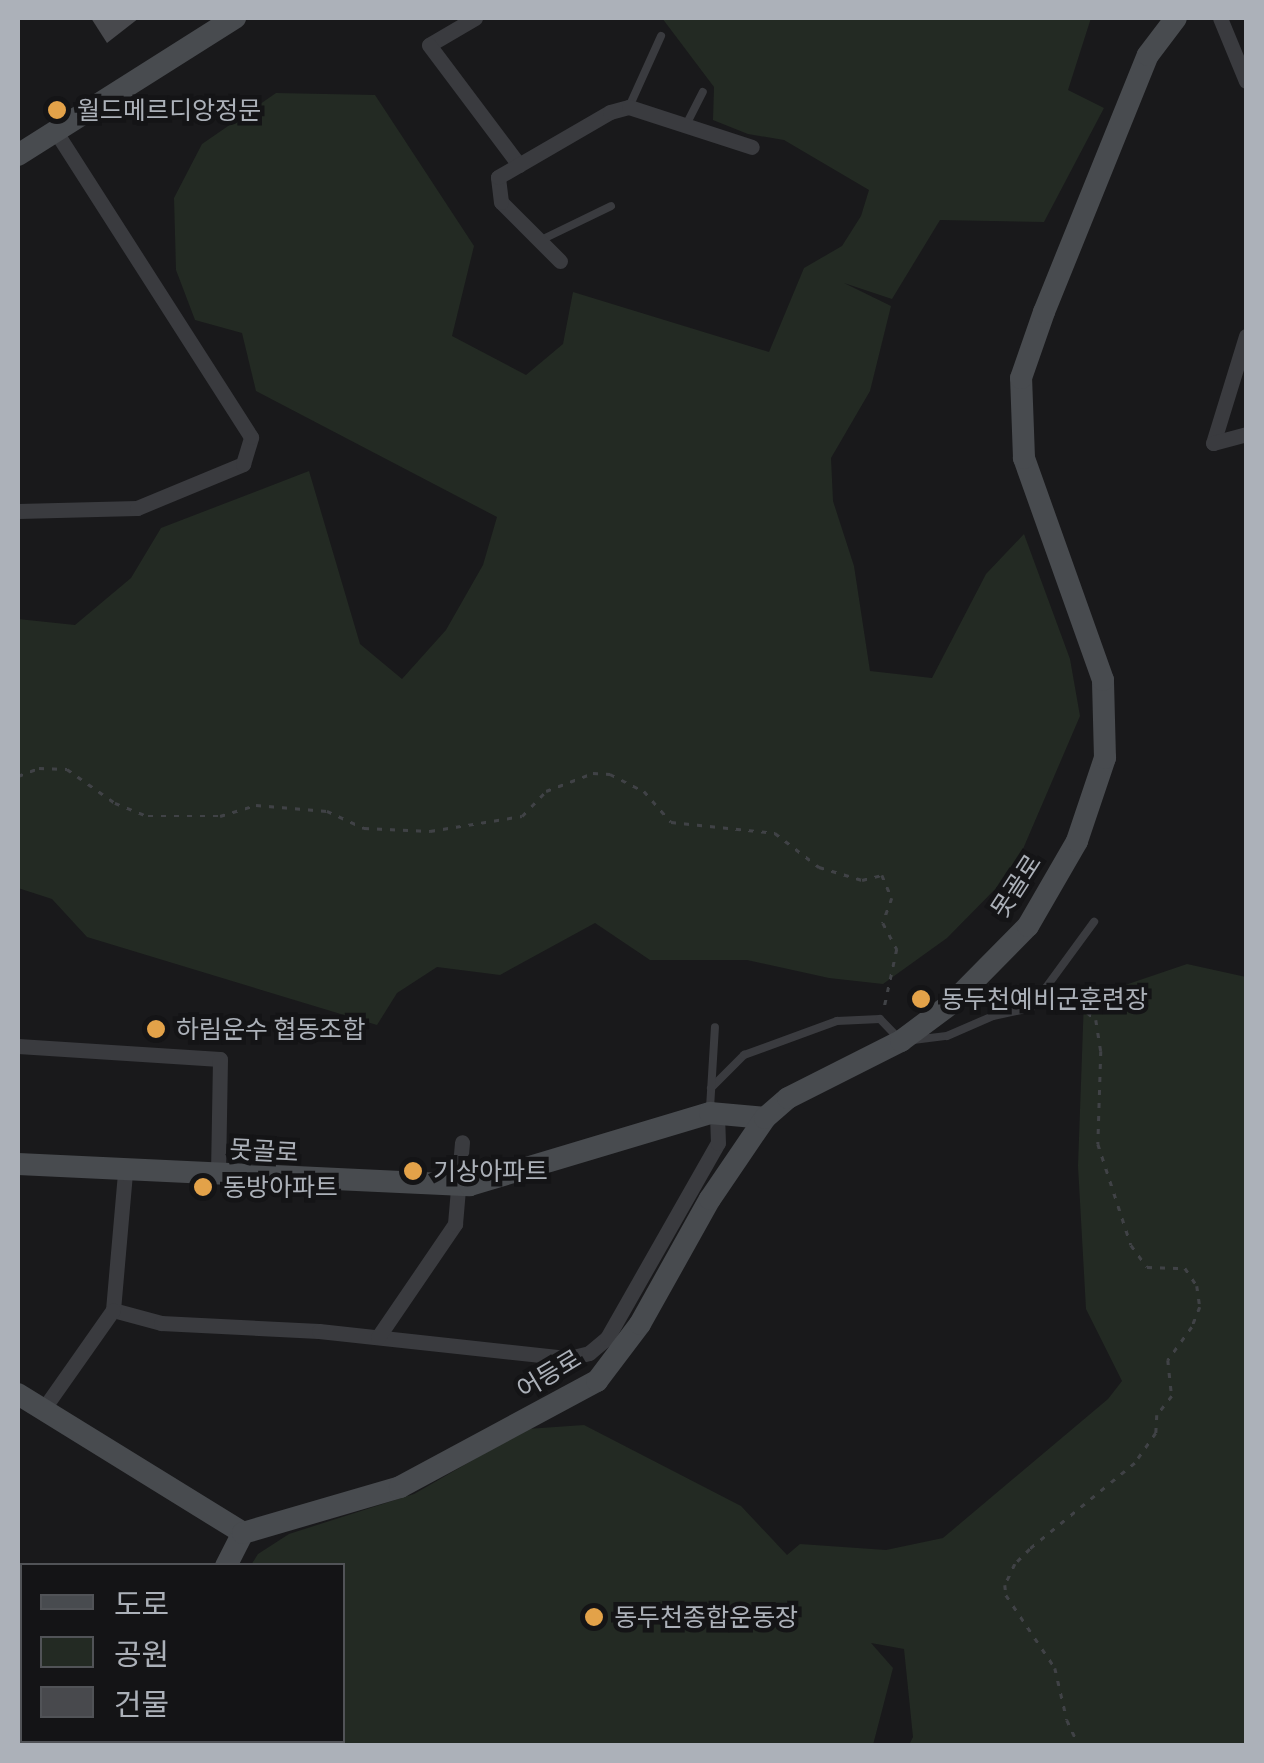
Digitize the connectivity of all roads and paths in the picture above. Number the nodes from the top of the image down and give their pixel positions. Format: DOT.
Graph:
graph roads {
  1 [pos="235,18"];
  2 [pos="475,18"];
  3 [pos="1176,18"];
  4 [pos="1220,18"];
  5 [pos="661,36"];
  6 [pos="1246,82"];
  7 [pos="703,92"];
  8 [pos="629,106"];
  9 [pos="686,125"];
  10 [pos="56,132"];
  11 [pos="752,147"];
  12 [pos="18,155"];
  13 [pos="519,165"];
  14 [pos="611,206"];
  15 [pos="540,240"];
  16 [pos="560,262"];
  17 [pos="1246,336"];
  18 [pos="1246,434"];
  19 [pos="18,511"];
  20 [pos="18,776"];
  21 [pos="1094,922"];
  22 [pos="1038,1001"];
  23 [pos="880,1020"];
  24 [pos="714,1027"];
  25 [pos="901,1041"];
  26 [pos="18,1046"];
  27 [pos="711,1088"];
  28 [pos="714,1114"];
  29 [pos="765,1118"];
  30 [pos="462,1142"];
  31 [pos="18,1164"];
  32 [pos="125,1172"];
  33 [pos="218,1176"];
  34 [pos="461,1185"];
  35 [pos="114,1310"];
  36 [pos="378,1337"];
  37 [pos="18,1394"];
  38 [pos="42,1410"];
  39 [pos="242,1533"];
  40 [pos="227,1563"];
  41 [pos="1079,1746"];
  1 -- 10 [label="street"];
  2 -- 13 [label="street"];
  3 -- 25 [label="street, 못골로"];
  4 -- 6 [label="street"];
  5 -- 8 [label="lane"];
  7 -- 9 [label="lane"];
  8 -- 9 [label="street"];
  8 -- 13 [label="street"];
  9 -- 11 [label="street"];
  10 -- 12 [label="street"];
  10 -- 19 [label="street"];
  13 -- 15 [label="street"];
  14 -- 15 [label="lane"];
  15 -- 16 [label="street"];
  17 -- 18 [label="street"];
  20 -- 23 [label="path"];
  21 -- 22 [label="lane"];
  22 -- 25 [label="lane"];
  22 -- 41 [label="path"];
  23 -- 25 [label="lane"];
  23 -- 27 [label="lane"];
  24 -- 27 [label="lane"];
  25 -- 29 [label="street, 못골로"];
  26 -- 33 [label="street"];
  27 -- 28 [label="lane"];
  28 -- 29 [label="street, 못골로"];
  28 -- 34 [label="street, 못골로"];
  28 -- 36 [label="street"];
  29 -- 39 [label="street, 어등로"];
  30 -- 34 [label="street"];
  31 -- 32 [label="street, 못골로"];
  32 -- 33 [label="street, 못골로"];
  32 -- 35 [label="street"];
  33 -- 34 [label="street, 못골로"];
  34 -- 36 [label="street"];
  35 -- 36 [label="street"];
  35 -- 38 [label="street"];
  37 -- 38 [label="street"];
  38 -- 39 [label="street"];
  39 -- 40 [label="street"];
}
